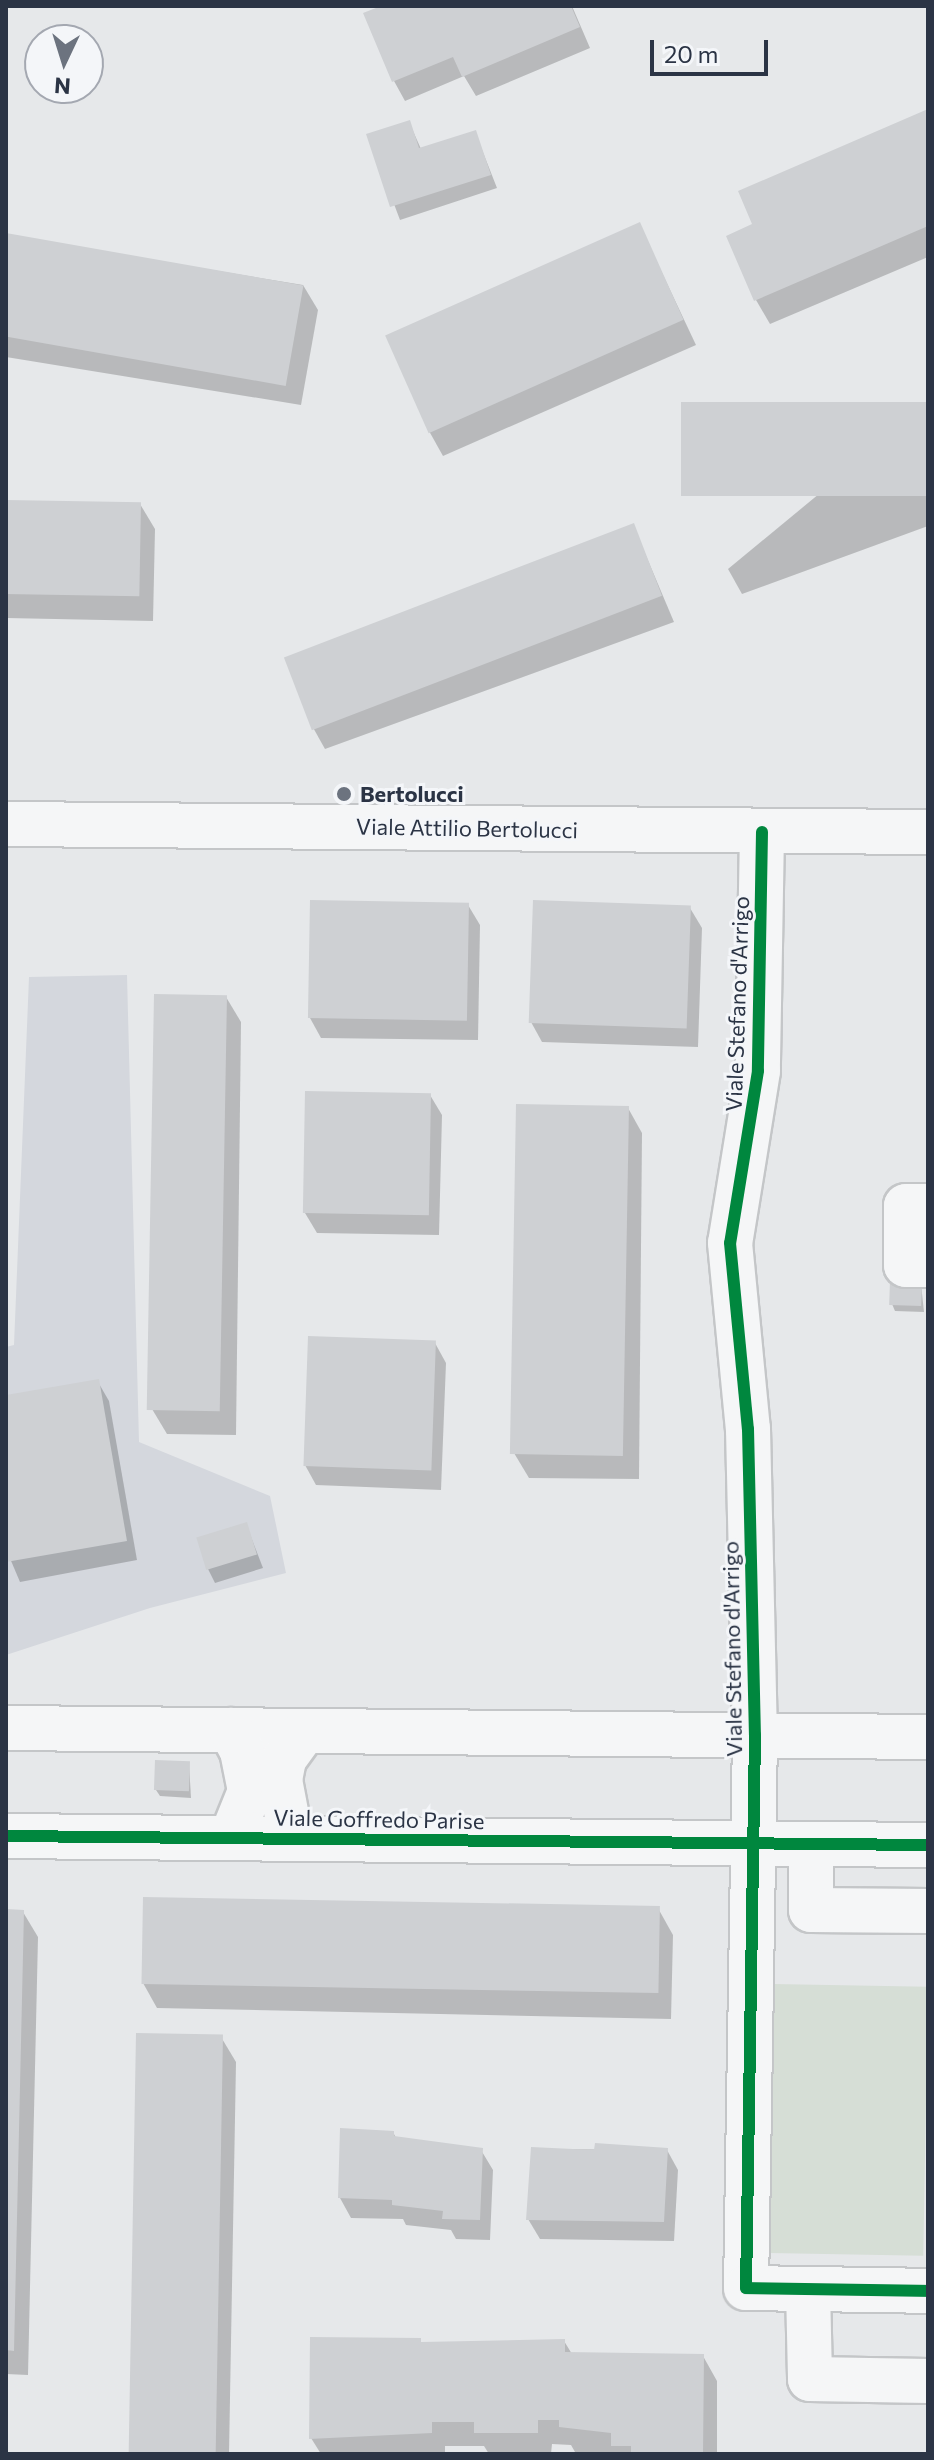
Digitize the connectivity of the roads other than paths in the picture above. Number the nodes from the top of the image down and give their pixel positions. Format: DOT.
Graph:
graph roads {
  1 [pos="6,824"];
  2 [pos="762,832"];
  3 [pos="928,832"];
  4 [pos="928,1206"];
  5 [pos="928,1265"];
  6 [pos="6,1728"];
  7 [pos="231,1730"];
  8 [pos="304,1731"];
  9 [pos="755,1735"];
  10 [pos="928,1737"];
  11 [pos="6,1836"];
  12 [pos="231,1838"];
  13 [pos="291,1838"];
  14 [pos="751,1843"];
  15 [pos="811,1844"];
  16 [pos="928,1845"];
  17 [pos="928,1911"];
  18 [pos="808,2289"];
  19 [pos="928,2291"];
  20 [pos="928,2381"];
  1 -- 2 [label="street, Viale Attilio Bertolucci"];
  2 -- 3 [label="street, Viale Attilio Bertolucci"];
  2 -- 9 [label="street, Viale Stefano d'Arrigo"];
  4 -- 5 [label="street"];
  6 -- 7 [label="street"];
  7 -- 8 [label="street"];
  7 -- 12 [label="street"];
  8 -- 9 [label="street"];
  8 -- 13 [label="street"];
  9 -- 10 [label="street"];
  9 -- 14 [label="street, Viale Stefano d'Arrigo"];
  11 -- 12 [label="street, Viale Goffredo Parise"];
  12 -- 13 [label="street, Viale Goffredo Parise"];
  13 -- 14 [label="street, Viale Goffredo Parise"];
  14 -- 15 [label="street, Viale Goffredo Parise"];
  14 -- 18 [label="street, Viale Stefano d'Arrigo"];
  15 -- 16 [label="street, Viale Goffredo Parise"];
  15 -- 17 [label="street"];
  18 -- 19 [label="street, Viale Stefano d'Arrigo"];
  18 -- 20 [label="street"];
}
